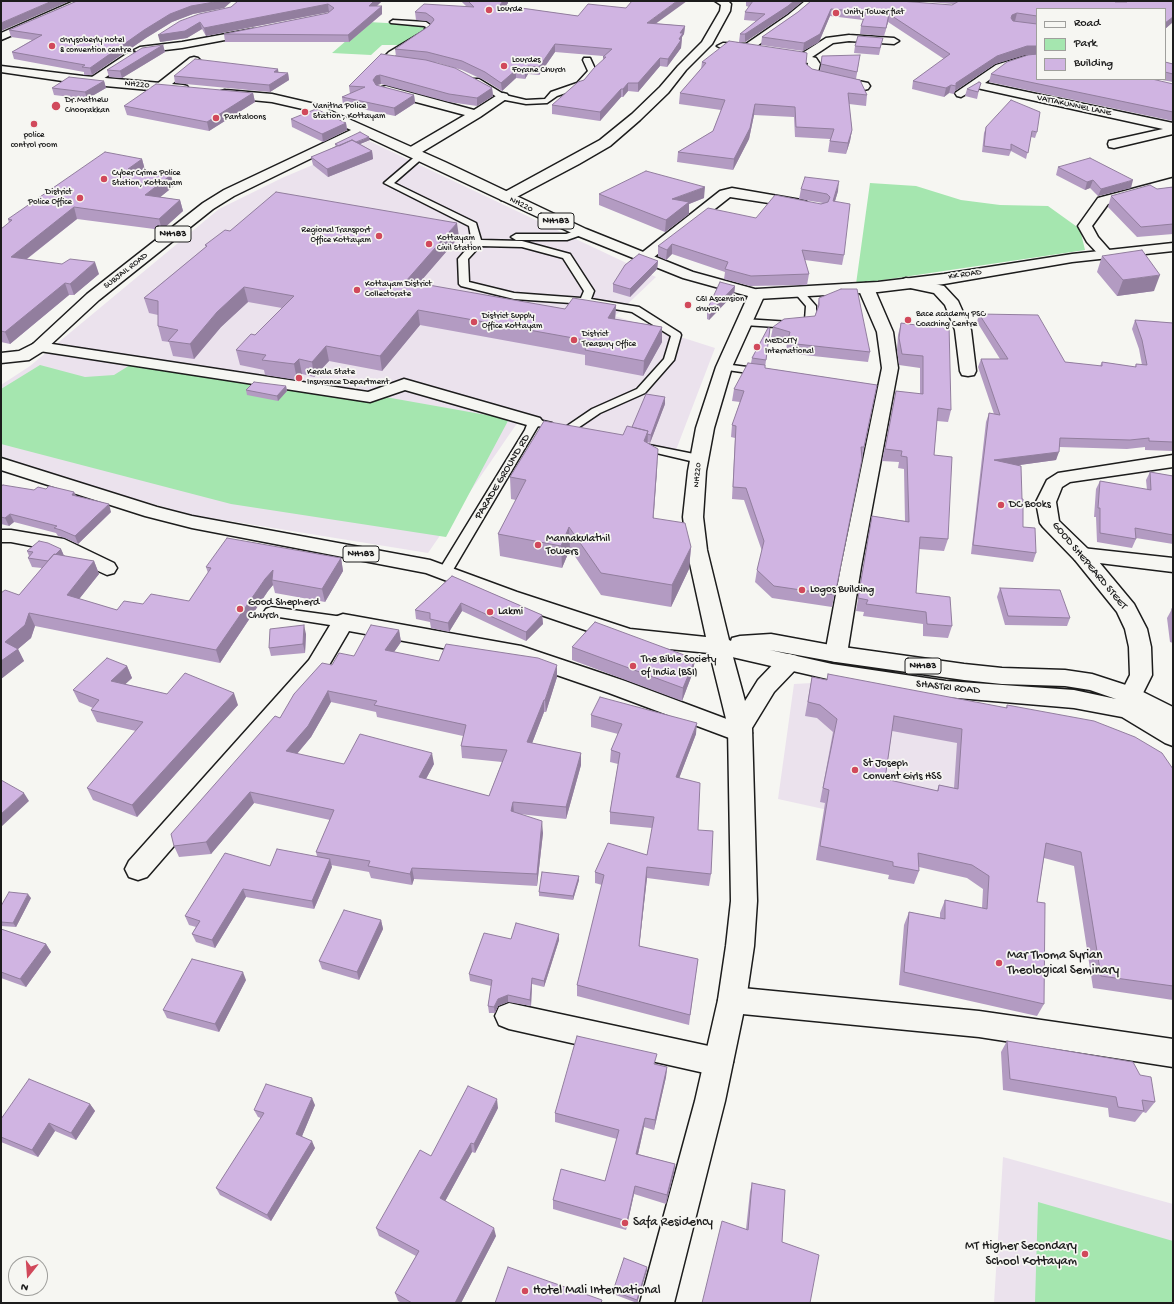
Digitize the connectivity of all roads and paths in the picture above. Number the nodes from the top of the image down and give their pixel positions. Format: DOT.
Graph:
graph roads {
  1 [pos="82,1"];
  2 [pos="723,1"];
  3 [pos="812,1"];
  4 [pos="393,22"];
  5 [pos="261,30"];
  6 [pos="1,37"];
  7 [pos="156,38"];
  8 [pos="894,41"];
  9 [pos="706,44"];
  10 [pos="747,48"];
  11 [pos="140,50"];
  12 [pos="805,58"];
  13 [pos="1036,58"];
  14 [pos="194,60"];
  15 [pos="587,60"];
  16 [pos="407,62"];
  17 [pos="1,70"];
  18 [pos="468,77"];
  19 [pos="93,81"];
  20 [pos="975,84"];
  21 [pos="864,86"];
  22 [pos="161,87"];
  23 [pos="381,89"];
  24 [pos="198,91"];
  25 [pos="211,92"];
  26 [pos="961,93"];
  27 [pos="503,97"];
  28 [pos="476,114"];
  29 [pos="362,129"];
  30 [pos="1173,129"];
  31 [pos="1114,144"];
  32 [pos="417,154"];
  33 [pos="1173,182"];
  34 [pos="506,197"];
  35 [pos="813,206"];
  36 [pos="580,232"];
  37 [pos="478,243"];
  38 [pos="1173,247"];
  39 [pos="1106,254"];
  40 [pos="644,258"];
  41 [pos="906,283"];
  42 [pos="866,288"];
  43 [pos="799,292"];
  44 [pos="757,294"];
  45 [pos="585,301"];
  46 [pos="744,322"];
  47 [pos="39,347"];
  48 [pos="1,358"];
  49 [pos="724,367"];
  50 [pos="968,371"];
  51 [pos="776,374"];
  52 [pos="534,422"];
  53 [pos="568,430"];
  54 [pos="583,433"];
  55 [pos="630,444"];
  56 [pos="699,459"];
  57 [pos="1173,461"];
  58 [pos="1,464"];
  59 [pos="1,536"];
  60 [pos="1082,555"];
  61 [pos="1173,565"];
  62 [pos="107,568"];
  63 [pos="445,572"];
  64 [pos="271,612"];
  65 [pos="343,622"];
  66 [pos="719,646"];
  67 [pos="836,654"];
  68 [pos="789,662"];
  69 [pos="1128,701"];
  70 [pos="1173,717"];
  71 [pos="740,730"];
  72 [pos="1173,737"];
  73 [pos="138,869"];
  74 [pos="732,1000"];
  75 [pos="509,1016"];
  76 [pos="1173,1053"];
  77 [pos="718,1062"];
  78 [pos="657,1303"];
  1 -- 6 [label="main road"];
  2 -- 9 [label="main road"];
  3 -- 10 [label="main road"];
  4 -- 16 [label="lane"];
  5 -- 11 [label="main road"];
  7 -- 11 [label="main road"];
  8 -- 12 [label="main road"];
  9 -- 10 [label="main road"];
  9 -- 34 [label="main road"];
  10 -- 12 [label="main road"];
  11 -- 19 [label="main road"];
  12 -- 21 [label="main road"];
  13 -- 20 [label="main road"];
  14 -- 22 [label="main road"];
  15 -- 27 [label="lane"];
  17 -- 19 [label="main road, NH220"];
  18 -- 27 [label="lane"];
  19 -- 22 [label="main road, NH220"];
  20 -- 26 [label="main road"];
  20 -- 30 [label="main road, VATTAKUNNEL LANE"];
  22 -- 24 [label="main road, NH220"];
  23 -- 28 [label="main road"];
  25 -- 29 [label="main road, NH220 / NH183"];
  27 -- 28 [label="main road"];
  28 -- 32 [label="main road"];
  29 -- 32 [label="main road, NH220 / NH183"];
  29 -- 47 [label="main road, SUBJAIL ROAD / NH183"];
  30 -- 31 [label="main road"];
  32 -- 34 [label="main road, NH220 / NH183"];
  32 -- 37 [label="lane"];
  33 -- 39 [label="main road"];
  34 -- 36 [label="main road, NH220 / NH183"];
  35 -- 40 [label="main road"];
  36 -- 37 [label="lane"];
  36 -- 40 [label="main road, NH220 / NH183"];
  37 -- 45 [label="lane"];
  37 -- 45 [label="lane"];
  38 -- 39 [label="main road, KK ROAD"];
  39 -- 41 [label="main road, KK ROAD"];
  40 -- 44 [label="main road, NH220 / NH183"];
  41 -- 42 [label="main road, KK ROAD"];
  41 -- 50 [label="main road"];
  42 -- 43 [label="main road, KK ROAD"];
  42 -- 67 [label="main road"];
  43 -- 44 [label="main road, KK ROAD"];
  43 -- 46 [label="lane"];
  44 -- 46 [label="main road, NH220"];
  45 -- 53 [label="lane"];
  46 -- 49 [label="main road, NH220"];
  47 -- 48 [label="main road, SUBJAIL ROAD / NH183"];
  47 -- 52 [label="main road"];
  49 -- 51 [label="lane"];
  49 -- 56 [label="main road, NH220"];
  52 -- 53 [label="lane, PARADE GROUND RD"];
  52 -- 63 [label="lane, PARADE GROUND RD"];
  53 -- 54 [label="lane, PARADE GROUND RD"];
  55 -- 56 [label="lane"];
  56 -- 66 [label="main road, NH220"];
  57 -- 60 [label="main road, GOOD SHEPEARD STEET"];
  58 -- 63 [label="main road, NH183"];
  59 -- 62 [label="main road"];
  60 -- 61 [label="main road"];
  60 -- 69 [label="main road, GOOD SHEPEARD STEET"];
  63 -- 66 [label="main road, NH183"];
  64 -- 65 [label="lane"];
  65 -- 71 [label="main road"];
  65 -- 73 [label="main road"];
  66 -- 67 [label="main road, SHASTRI ROAD / NH183"];
  66 -- 68 [label="main road, SHASTRI ROAD / NH183"];
  66 -- 71 [label="main road"];
  67 -- 69 [label="main road, SHASTRI ROAD / NH183"];
  68 -- 69 [label="main road, SHASTRI ROAD / NH183"];
  68 -- 71 [label="main road"];
  69 -- 70 [label="main road, SHASTRI ROAD / NH183"];
  69 -- 72 [label="main road, SHASTRI ROAD / NH183"];
  71 -- 74 [label="main road"];
  74 -- 76 [label="main road"];
  74 -- 77 [label="main road"];
  75 -- 77 [label="main road"];
  77 -- 78 [label="main road"];
}
